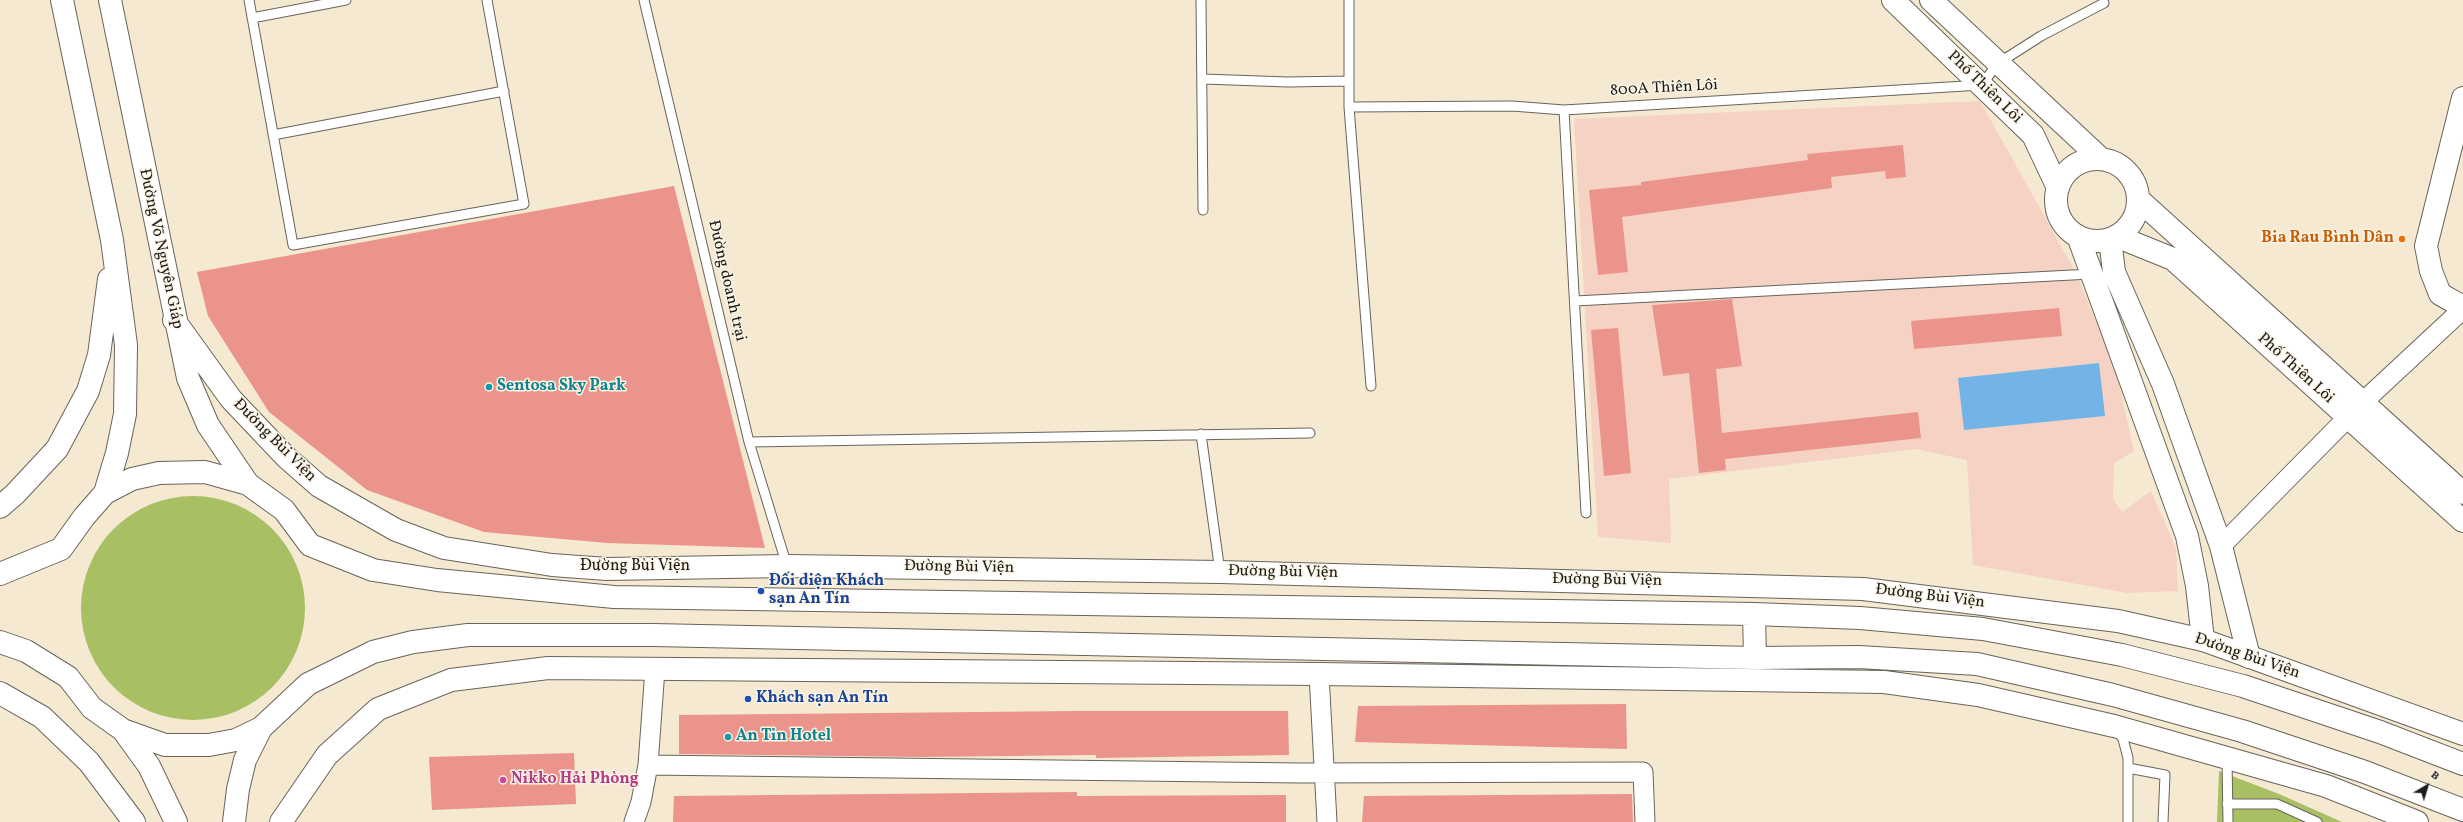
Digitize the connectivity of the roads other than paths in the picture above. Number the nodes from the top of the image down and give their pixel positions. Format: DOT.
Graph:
graph roads {
  1 [pos="62,0"];
  2 [pos="110,0"];
  3 [pos="249,0"];
  4 [pos="346,0"];
  5 [pos="487,0"];
  6 [pos="644,0"];
  7 [pos="1201,0"];
  8 [pos="1349,0"];
  9 [pos="1893,0"];
  10 [pos="1931,0"];
  11 [pos="2104,3"];
  12 [pos="252,18"];
  13 [pos="1997,64"];
  14 [pos="1203,79"];
  15 [pos="1349,81"];
  16 [pos="1982,85"];
  17 [pos="504,91"];
  18 [pos="2463,98"];
  19 [pos="1349,107"];
  20 [pos="1564,110"];
  21 [pos="273,135"];
  22 [pos="2102,159"];
  23 [pos="2058,188"];
  24 [pos="2138,199"];
  25 [pos="1203,210"];
  26 [pos="2078,236"];
  27 [pos="2113,237"];
  28 [pos="112,240"];
  29 [pos="2181,253"];
  30 [pos="2092,274"];
  31 [pos="1575,301"];
  32 [pos="2463,308"];
  33 [pos="174,320"];
  34 [pos="1372,386"];
  35 [pos="2356,410"];
  36 [pos="1310,433"];
  37 [pos="1201,434"];
  38 [pos="749,442"];
  39 [pos="248,484"];
  40 [pos="105,493"];
  41 [pos="2463,493"];
  42 [pos="0,507"];
  43 [pos="1586,513"];
  44 [pos="2463,520"];
  45 [pos="2221,546"];
  46 [pos="787,566"];
  47 [pos="607,569"];
  48 [pos="1220,572"];
  49 [pos="0,574"];
  50 [pos="614,597"];
  51 [pos="1754,614"];
  52 [pos="653,635"];
  53 [pos="2203,640"];
  54 [pos="0,642"];
  55 [pos="1318,649"];
  56 [pos="2249,657"];
  57 [pos="1755,658"];
  58 [pos="655,669"];
  59 [pos="1319,674"];
  60 [pos="0,693"];
  61 [pos="2113,695"];
  62 [pos="2114,726"];
  63 [pos="262,728"];
  64 [pos="123,730"];
  65 [pos="2463,734"];
  66 [pos="2227,757"];
  67 [pos="2463,764"];
  68 [pos="648,765"];
  69 [pos="2128,768"];
  70 [pos="1325,773"];
  71 [pos="2227,804"];
  72 [pos="2463,810"];
  73 [pos="134,822"];
  74 [pos="176,822"];
  75 [pos="234,822"];
  76 [pos="280,822"];
  77 [pos="634,822"];
  78 [pos="1327,822"];
  79 [pos="1645,822"];
  80 [pos="2128,822"];
  81 [pos="2163,822"];
  82 [pos="2228,822"];
  83 [pos="2317,822"];
  84 [pos="2417,822"];
  1 -- 28 [label="main road"];
  2 -- 33 [label="main road, Đường Võ Nguyên Giáp"];
  3 -- 12 [label="lane"];
  4 -- 12 [label="lane"];
  5 -- 17 [label="lane"];
  6 -- 38 [label="lane, Đường doanh trại"];
  7 -- 14 [label="lane"];
  8 -- 15 [label="lane"];
  9 -- 16 [label="main road, Phố Thiên Lôi"];
  10 -- 13 [label="main road, Phố Thiên Lôi"];
  11 -- 13 [label="lane"];
  12 -- 21 [label="lane"];
  13 -- 16 [label="lane"];
  13 -- 22 [label="main road, Phố Thiên Lôi"];
  14 -- 15 [label="lane"];
  14 -- 25 [label="lane"];
  15 -- 19 [label="lane"];
  16 -- 20 [label="lane, 800A Thiên Lôi"];
  16 -- 23 [label="main road, Phố Thiên Lôi"];
  17 -- 21 [label="lane"];
  17 -- 21 [label="lane"];
  18 -- 32 [label="main road"];
  19 -- 20 [label="lane, 800A Thiên Lôi"];
  19 -- 34 [label="lane"];
  20 -- 31 [label="lane"];
  22 -- 23 [label="main road"];
  22 -- 24 [label="main road"];
  23 -- 26 [label="main road"];
  24 -- 27 [label="main road"];
  24 -- 29 [label="main road, Phố Thiên Lôi"];
  26 -- 27 [label="main road"];
  26 -- 30 [label="main road"];
  27 -- 29 [label="main road, Phố Thiên Lôi"];
  27 -- 45 [label="main road"];
  28 -- 40 [label="main road"];
  28 -- 42 [label="main road"];
  29 -- 35 [label="main road, Phố Thiên Lôi"];
  30 -- 31 [label="lane"];
  30 -- 53 [label="main road"];
  31 -- 43 [label="lane"];
  32 -- 35 [label="street"];
  33 -- 39 [label="main road, Đường Võ Nguyên Giáp"];
  33 -- 47 [label="main road, Đường Bùi Viện"];
  35 -- 41 [label="main road, Phố Thiên Lôi"];
  35 -- 44 [label="main road, Phố Thiên Lôi"];
  35 -- 45 [label="street"];
  36 -- 37 [label="lane"];
  37 -- 38 [label="lane"];
  37 -- 48 [label="lane"];
  38 -- 46 [label="lane, Đường doanh trại"];
  39 -- 40 [label="main road"];
  39 -- 50 [label="main road, Đường Bùi Viện"];
  40 -- 49 [label="main road"];
  45 -- 56 [label="main road"];
  46 -- 47 [label="main road, Đường Bùi Viện"];
  46 -- 48 [label="main road, Đường Bùi Viện"];
  47 -- 50 [label="main road"];
  48 -- 53 [label="main road, Đường Bùi Viện"];
  50 -- 51 [label="main road, Đường Bùi Viện"];
  51 -- 57 [label="main road"];
  51 -- 67 [label="main road, Đường Bùi Viện"];
  52 -- 55 [label="main road"];
  52 -- 58 [label="main road"];
  52 -- 63 [label="main road"];
  53 -- 56 [label="main road, Đường Bùi Viện"];
  54 -- 64 [label="main road"];
  55 -- 57 [label="main road"];
  55 -- 59 [label="main road"];
  56 -- 65 [label="main road, Đường Bùi Viện"];
  57 -- 61 [label="main road"];
  58 -- 59 [label="main road"];
  58 -- 68 [label="street"];
  58 -- 76 [label="main road"];
  59 -- 62 [label="main road"];
  59 -- 70 [label="street"];
  60 -- 73 [label="main road"];
  61 -- 62 [label="main road"];
  61 -- 72 [label="main road"];
  62 -- 66 [label="main road"];
  62 -- 69 [label="lane"];
  63 -- 64 [label="main road"];
  63 -- 75 [label="main road"];
  64 -- 74 [label="main road"];
  66 -- 71 [label="lane"];
  66 -- 84 [label="main road"];
  68 -- 70 [label="street"];
  68 -- 77 [label="street"];
  69 -- 80 [label="lane"];
  69 -- 81 [label="lane"];
  70 -- 78 [label="street"];
  70 -- 79 [label="street"];
  71 -- 82 [label="lane"];
  71 -- 83 [label="lane"];
}
